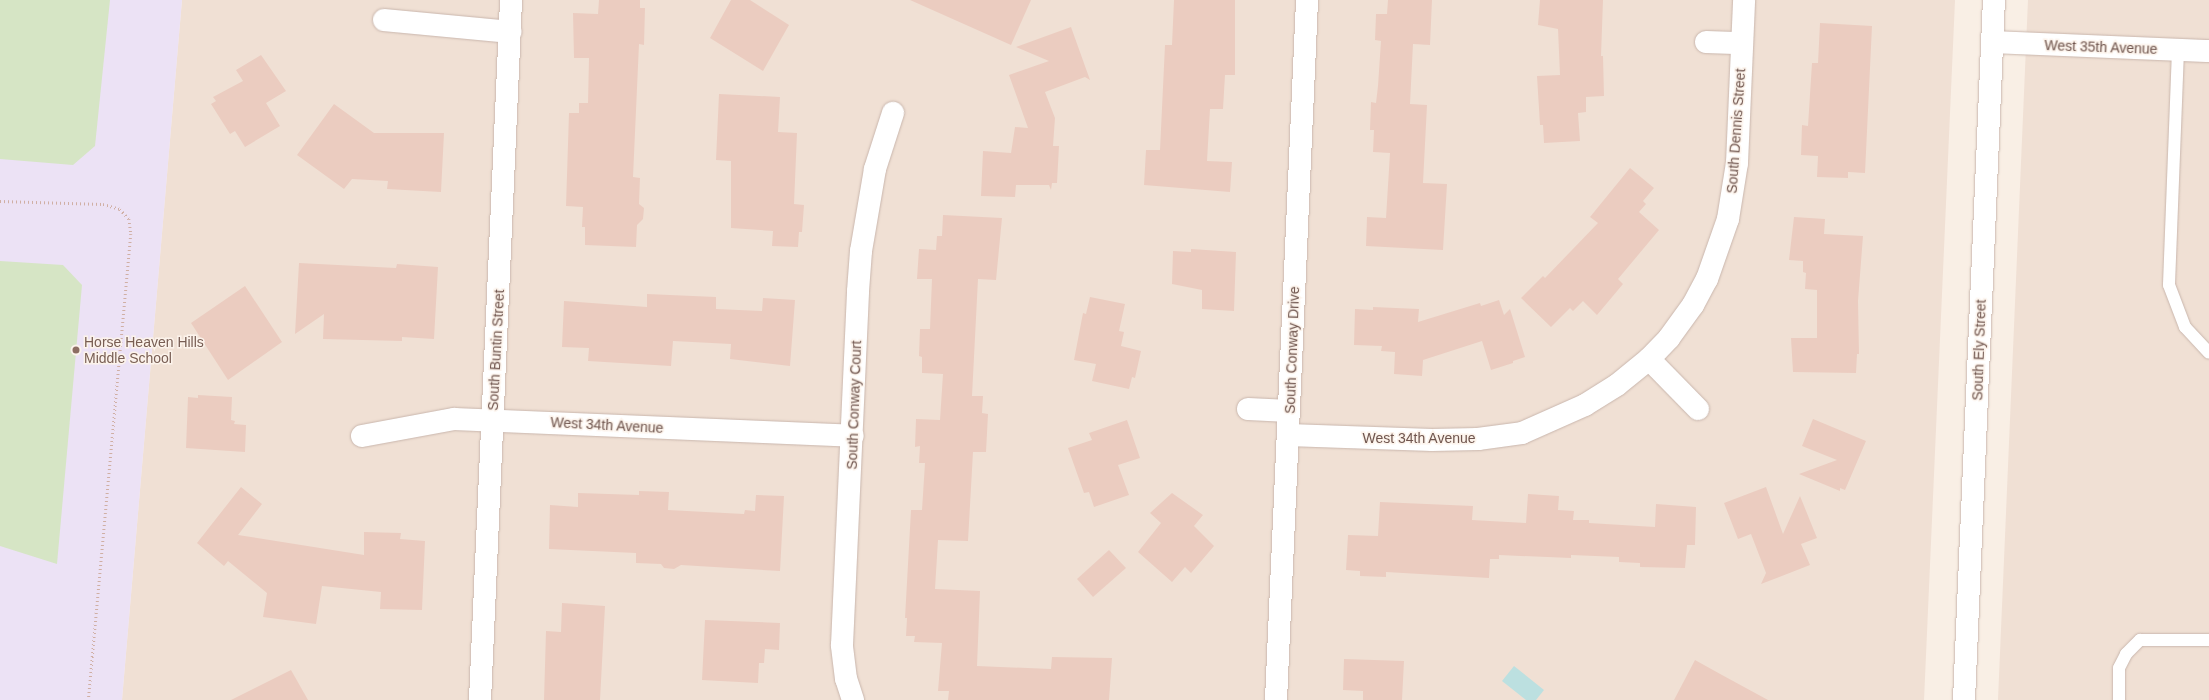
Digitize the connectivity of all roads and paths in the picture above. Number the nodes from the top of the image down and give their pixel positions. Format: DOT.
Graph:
graph roads {
  1 [pos="511,0"];
  2 [pos="1307,0"];
  3 [pos="1744,0"];
  4 [pos="1994,0"];
  5 [pos="384,20"];
  6 [pos="510,32"];
  7 [pos="1706,42"];
  8 [pos="1992,42"];
  9 [pos="1742,43"];
  10 [pos="2178,50"];
  11 [pos="2209,51"];
  12 [pos="893,113"];
  13 [pos="0,201"];
  14 [pos="2209,353"];
  15 [pos="1649,359"];
  16 [pos="1248,409"];
  17 [pos="1698,409"];
  18 [pos="1289,411"];
  19 [pos="492,420"];
  20 [pos="1288,435"];
  21 [pos="362,436"];
  22 [pos="853,436"];
  23 [pos="2209,640"];
  24 [pos="89,700"];
  25 [pos="480,700"];
  26 [pos="853,700"];
  27 [pos="1276,700"];
  28 [pos="1964,700"];
  29 [pos="2119,700"];
  1 -- 6 [label="street, South Buntin Street"];
  2 -- 18 [label="street, South Conway Drive"];
  3 -- 9 [label="street, South Dennis Street"];
  4 -- 8 [label="street, South Ely Street"];
  5 -- 6 [label="street"];
  6 -- 19 [label="street, South Buntin Street"];
  7 -- 9 [label="street"];
  8 -- 10 [label="street, West 35th Avenue"];
  8 -- 28 [label="street, South Ely Street"];
  9 -- 15 [label="street, South Dennis Street"];
  10 -- 11 [label="street, West 35th Avenue"];
  10 -- 14 [label="lane"];
  12 -- 22 [label="street, South Conway Court"];
  13 -- 24 [label="path"];
  15 -- 17 [label="street"];
  15 -- 20 [label="street, West 34th Avenue"];
  16 -- 18 [label="street"];
  18 -- 20 [label="street, South Conway Drive"];
  19 -- 21 [label="street, West 34th Avenue"];
  19 -- 22 [label="street, West 34th Avenue"];
  19 -- 25 [label="street, South Buntin Street"];
  20 -- 27 [label="street, South Conway Drive"];
  22 -- 26 [label="street, South Conway Court"];
  23 -- 29 [label="lane"];
}
